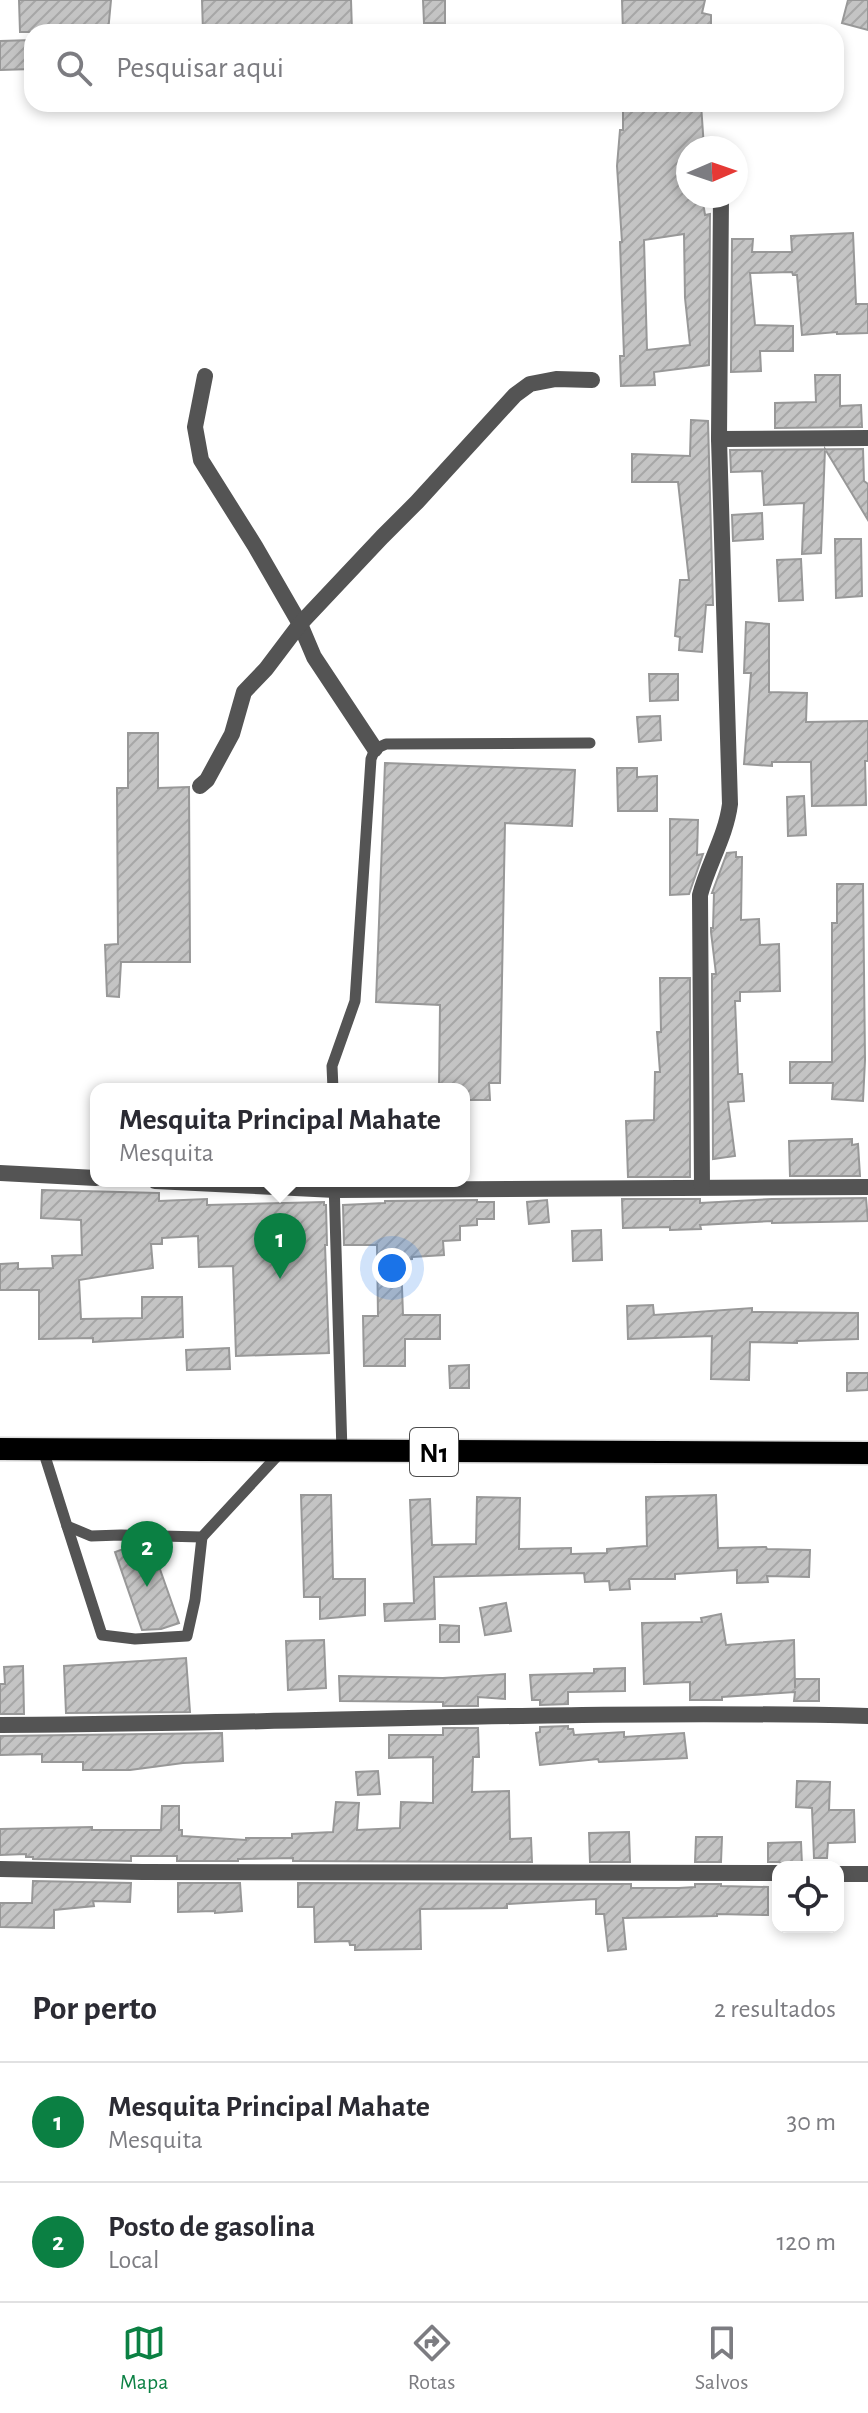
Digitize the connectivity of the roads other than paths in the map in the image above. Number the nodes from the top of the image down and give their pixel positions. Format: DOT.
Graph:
graph roads {
  1 [pos="721,208"];
  2 [pos="205,376"];
  3 [pos="592,380"];
  4 [pos="868,438"];
  5 [pos="719,439"];
  6 [pos="300,624"];
  7 [pos="590,743"];
  8 [pos="375,749"];
  9 [pos="200,786"];
  10 [pos="333,1083"];
  11 [pos="0,1173"];
  12 [pos="90,1178"];
  13 [pos="470,1186"];
  14 [pos="334,1187"];
  15 [pos="702,1187"];
  16 [pos="868,1187"];
  17 [pos="0,1449"];
  18 [pos="43,1450"];
  19 [pos="280,1452"];
  20 [pos="342,1452"];
  21 [pos="868,1453"];
  22 [pos="67,1526"];
  23 [pos="202,1537"];
  24 [pos="868,1716"];
  25 [pos="0,1725"];
  26 [pos="0,1869"];
  27 [pos="772,1873"];
  28 [pos="844,1874"];
  29 [pos="868,1874"];
  1 -- 5 [label="street"];
  2 -- 6 [label="street"];
  3 -- 6 [label="street"];
  4 -- 5 [label="street"];
  5 -- 15 [label="street"];
  6 -- 8 [label="street"];
  6 -- 9 [label="street"];
  7 -- 8 [label="lane"];
  8 -- 10 [label="lane"];
  11 -- 12 [label="street"];
  13 -- 15 [label="street"];
  14 -- 20 [label="lane"];
  15 -- 16 [label="street"];
  17 -- 18 [label="highway, N1"];
  18 -- 19 [label="highway, N1"];
  18 -- 22 [label="lane"];
  19 -- 20 [label="highway, N1"];
  19 -- 23 [label="lane"];
  20 -- 21 [label="highway, N1"];
  22 -- 23 [label="lane"];
  22 -- 23 [label="lane"];
  24 -- 25 [label="street"];
  26 -- 27 [label="street"];
  28 -- 29 [label="street"];
}
